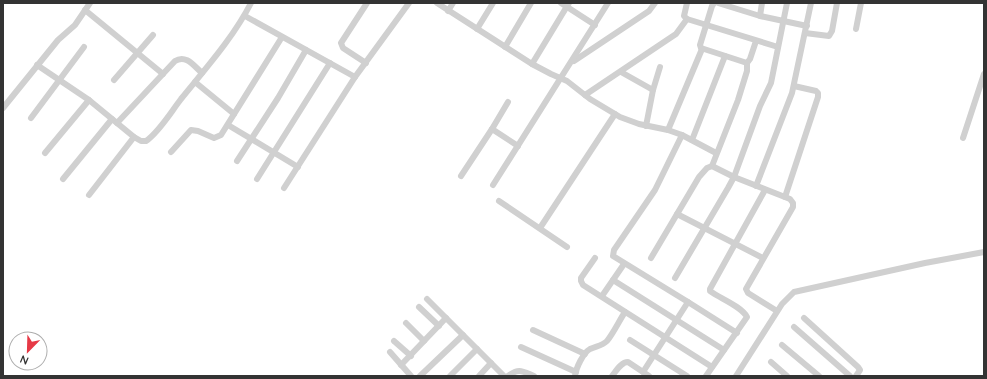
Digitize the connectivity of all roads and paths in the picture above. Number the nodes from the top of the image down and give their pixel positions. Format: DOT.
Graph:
graph roads {
  1 [pos="90,3"];
  2 [pos="251,3"];
  3 [pos="367,3"];
  4 [pos="409,3"];
  5 [pos="436,3"];
  6 [pos="453,3"];
  7 [pos="493,3"];
  8 [pos="531,3"];
  9 [pos="561,3"];
  10 [pos="608,3"];
  11 [pos="655,3"];
  12 [pos="688,3"];
  13 [pos="714,3"];
  14 [pos="718,3"];
  15 [pos="762,3"];
  16 [pos="787,3"];
  17 [pos="811,3"];
  18 [pos="837,3"];
  19 [pos="861,3"];
  20 [pos="568,5"];
  21 [pos="85,10"];
  22 [pos="448,11"];
  23 [pos="245,16"];
  24 [pos="760,16"];
  25 [pos="687,19"];
  26 [pos="783,21"];
  27 [pos="595,25"];
  28 [pos="706,25"];
  29 [pos="477,29"];
  30 [pos="806,29"];
  31 [pos="856,29"];
  32 [pos="153,35"];
  33 [pos="279,35"];
  34 [pos="756,41"];
  35 [pos="84,47"];
  36 [pos="505,47"];
  37 [pos="778,47"];
  38 [pos="702,49"];
  39 [pos="306,50"];
  40 [pos="137,54"];
  41 [pos="725,56"];
  42 [pos="571,62"];
  43 [pos="330,63"];
  44 [pos="366,63"];
  45 [pos="747,63"];
  46 [pos="532,64"];
  47 [pos="37,65"];
  48 [pos="660,67"];
  49 [pos="621,72"];
  50 [pos="202,73"];
  51 [pos="162,74"];
  52 [pos="984,74"];
  53 [pos="355,77"];
  54 [pos="561,78"];
  55 [pos="59,80"];
  56 [pos="114,80"];
  57 [pos="195,82"];
  58 [pos="794,86"];
  59 [pos="653,90"];
  60 [pos="982,92"];
  61 [pos="583,93"];
  62 [pos="89,100"];
  63 [pos="508,102"];
  64 [pos="3,108"];
  65 [pos="234,114"];
  66 [pos="615,114"];
  67 [pos="31,118"];
  68 [pos="114,121"];
  69 [pos="228,124"];
  70 [pos="646,126"];
  71 [pos="492,129"];
  72 [pos="668,130"];
  73 [pos="682,135"];
  74 [pos="134,137"];
  75 [pos="963,138"];
  76 [pos="251,139"];
  77 [pos="692,140"];
  78 [pos="518,146"];
  79 [pos="172,152"];
  80 [pos="45,153"];
  81 [pos="274,153"];
  82 [pos="716,153"];
  83 [pos="237,161"];
  84 [pos="712,166"];
  85 [pos="298,167"];
  86 [pos="460,176"];
  87 [pos="734,177"];
  88 [pos="63,179"];
  89 [pos="257,179"];
  90 [pos="493,186"];
  91 [pos="756,186"];
  92 [pos="284,188"];
  93 [pos="766,190"];
  94 [pos="89,195"];
  95 [pos="785,197"];
  96 [pos="499,201"];
  97 [pos="677,214"];
  98 [pos="540,228"];
  99 [pos="704,229"];
  100 [pos="735,244"];
  101 [pos="567,247"];
  102 [pos="984,252"];
  103 [pos="595,258"];
  104 [pos="651,258"];
  105 [pos="763,258"];
  106 [pos="624,264"];
  107 [pos="675,278"];
  108 [pos="613,280"];
  109 [pos="602,296"];
  110 [pos="427,299"];
  111 [pos="688,302"];
  112 [pos="418,307"];
  113 [pos="777,311"];
  114 [pos="625,312"];
  115 [pos="446,318"];
  116 [pos="804,318"];
  117 [pos="677,320"];
  118 [pos="406,323"];
  119 [pos="439,326"];
  120 [pos="794,327"];
  121 [pos="533,330"];
  122 [pos="737,333"];
  123 [pos="463,335"];
  124 [pos="666,337"];
  125 [pos="630,340"];
  126 [pos="394,341"];
  127 [pos="424,341"];
  128 [pos="782,345"];
  129 [pos="521,347"];
  130 [pos="477,349"];
  131 [pos="724,350"];
  132 [pos="390,352"];
  133 [pos="585,354"];
  134 [pos="654,355"];
  135 [pos="411,356"];
  136 [pos="771,362"];
  137 [pos="491,363"];
  138 [pos="401,365"];
  139 [pos="712,367"];
  140 [pos="643,372"];
  141 [pos="575,374"];
  142 [pos="411,376"];
  143 [pos="420,376"];
  144 [pos="450,376"];
  145 [pos="478,376"];
  146 [pos="504,376"];
  147 [pos="508,376"];
  148 [pos="534,376"];
  149 [pos="612,376"];
  150 [pos="649,376"];
  151 [pos="688,376"];
  152 [pos="706,376"];
  153 [pos="736,376"];
  154 [pos="787,376"];
  155 [pos="819,376"];
  156 [pos="850,376"];
  157 [pos="856,376"];
  1 -- 21 [label="street"];
  2 -- 23 [label="street"];
  3 -- 44 [label="street"];
  4 -- 44 [label="street"];
  5 -- 22 [label="street"];
  6 -- 22 [label="street"];
  7 -- 29 [label="street"];
  8 -- 36 [label="street"];
  9 -- 20 [label="street"];
  10 -- 27 [label="street"];
  11 -- 42 [label="street"];
  12 -- 25 [label="street"];
  13 -- 28 [label="street"];
  14 -- 24 [label="street"];
  15 -- 24 [label="street"];
  16 -- 26 [label="street"];
  17 -- 30 [label="street"];
  18 -- 30 [label="street"];
  19 -- 31 [label="street"];
  20 -- 27 [label="street"];
  20 -- 46 [label="street"];
  21 -- 40 [label="street"];
  21 -- 47 [label="street"];
  22 -- 29 [label="street"];
  23 -- 33 [label="street"];
  23 -- 50 [label="street"];
  24 -- 26 [label="street"];
  25 -- 28 [label="street"];
  25 -- 49 [label="street"];
  26 -- 30 [label="street"];
  26 -- 37 [label="street"];
  27 -- 42 [label="street"];
  28 -- 34 [label="street"];
  28 -- 38 [label="street"];
  29 -- 36 [label="street"];
  30 -- 58 [label="street"];
  32 -- 40 [label="street"];
  33 -- 39 [label="street"];
  33 -- 65 [label="street"];
  34 -- 37 [label="street"];
  34 -- 45 [label="street"];
  35 -- 55 [label="street"];
  36 -- 46 [label="street"];
  37 -- 87 [label="street"];
  38 -- 41 [label="street"];
  38 -- 72 [label="street"];
  39 -- 43 [label="street"];
  39 -- 76 [label="street"];
  40 -- 51 [label="street"];
  40 -- 56 [label="street"];
  41 -- 45 [label="street"];
  41 -- 77 [label="street"];
  42 -- 54 [label="street"];
  43 -- 53 [label="street"];
  43 -- 81 [label="street"];
  44 -- 53 [label="street"];
  45 -- 82 [label="street"];
  46 -- 54 [label="street"];
  47 -- 55 [label="street"];
  47 -- 64 [label="street"];
  48 -- 59 [label="street"];
  49 -- 59 [label="street"];
  49 -- 61 [label="street"];
  50 -- 51 [label="street"];
  50 -- 57 [label="street"];
  51 -- 68 [label="street"];
  52 -- 60 [label="street"];
  53 -- 85 [label="street"];
  54 -- 61 [label="street"];
  54 -- 78 [label="street"];
  55 -- 62 [label="street"];
  55 -- 67 [label="street"];
  57 -- 65 [label="street"];
  57 -- 74 [label="street"];
  58 -- 91 [label="street"];
  58 -- 95 [label="street"];
  59 -- 70 [label="street"];
  60 -- 75 [label="street"];
  61 -- 66 [label="street"];
  62 -- 68 [label="street"];
  62 -- 80 [label="street"];
  63 -- 71 [label="street"];
  65 -- 69 [label="street"];
  66 -- 70 [label="street"];
  66 -- 98 [label="street"];
  68 -- 74 [label="street"];
  68 -- 88 [label="street"];
  69 -- 76 [label="street"];
  69 -- 79 [label="street"];
  70 -- 72 [label="street"];
  71 -- 78 [label="street"];
  71 -- 86 [label="street"];
  72 -- 73 [label="street"];
  73 -- 77 [label="street"];
  73 -- 106 [label="street"];
  74 -- 94 [label="street"];
  76 -- 81 [label="street"];
  76 -- 83 [label="street"];
  77 -- 82 [label="street"];
  78 -- 90 [label="street"];
  81 -- 85 [label="street"];
  81 -- 89 [label="street"];
  82 -- 84 [label="street"];
  84 -- 87 [label="street"];
  84 -- 97 [label="street"];
  85 -- 92 [label="street"];
  87 -- 91 [label="street"];
  87 -- 99 [label="street"];
  91 -- 93 [label="street"];
  93 -- 95 [label="street"];
  93 -- 100 [label="street"];
  95 -- 105 [label="street"];
  96 -- 98 [label="street"];
  97 -- 99 [label="street"];
  97 -- 104 [label="street"];
  98 -- 101 [label="street"];
  99 -- 100 [label="street"];
  99 -- 107 [label="street"];
  100 -- 105 [label="street"];
  100 -- 122 [label="street"];
  102 -- 113 [label="street"];
  103 -- 109 [label="street"];
  105 -- 113 [label="street"];
  106 -- 108 [label="street"];
  106 -- 111 [label="street"];
  108 -- 109 [label="street"];
  108 -- 117 [label="street"];
  109 -- 114 [label="street"];
  110 -- 115 [label="street"];
  111 -- 117 [label="street"];
  111 -- 122 [label="street"];
  112 -- 119 [label="street"];
  113 -- 153 [label="street"];
  114 -- 124 [label="street"];
  114 -- 133 [label="street"];
  115 -- 119 [label="street"];
  115 -- 123 [label="street"];
  116 -- 157 [label="street"];
  117 -- 124 [label="street"];
  117 -- 131 [label="street"];
  118 -- 127 [label="street"];
  119 -- 127 [label="street"];
  120 -- 156 [label="street"];
  121 -- 133 [label="street"];
  122 -- 131 [label="street"];
  123 -- 130 [label="street"];
  123 -- 143 [label="street"];
  124 -- 134 [label="street"];
  124 -- 139 [label="street"];
  125 -- 134 [label="street"];
  126 -- 135 [label="street"];
  127 -- 135 [label="street"];
  128 -- 155 [label="street"];
  129 -- 141 [label="street"];
  130 -- 137 [label="street"];
  130 -- 144 [label="street"];
  131 -- 139 [label="street"];
  132 -- 138 [label="street"];
  133 -- 141 [label="street"];
  134 -- 140 [label="street"];
  134 -- 151 [label="street"];
  135 -- 138 [label="street"];
  136 -- 154 [label="street"];
  137 -- 145 [label="street"];
  137 -- 146 [label="street"];
  138 -- 142 [label="street"];
  139 -- 152 [label="street"];
  140 -- 149 [label="street"];
  140 -- 150 [label="street"];
  147 -- 148 [label="street"];
}
